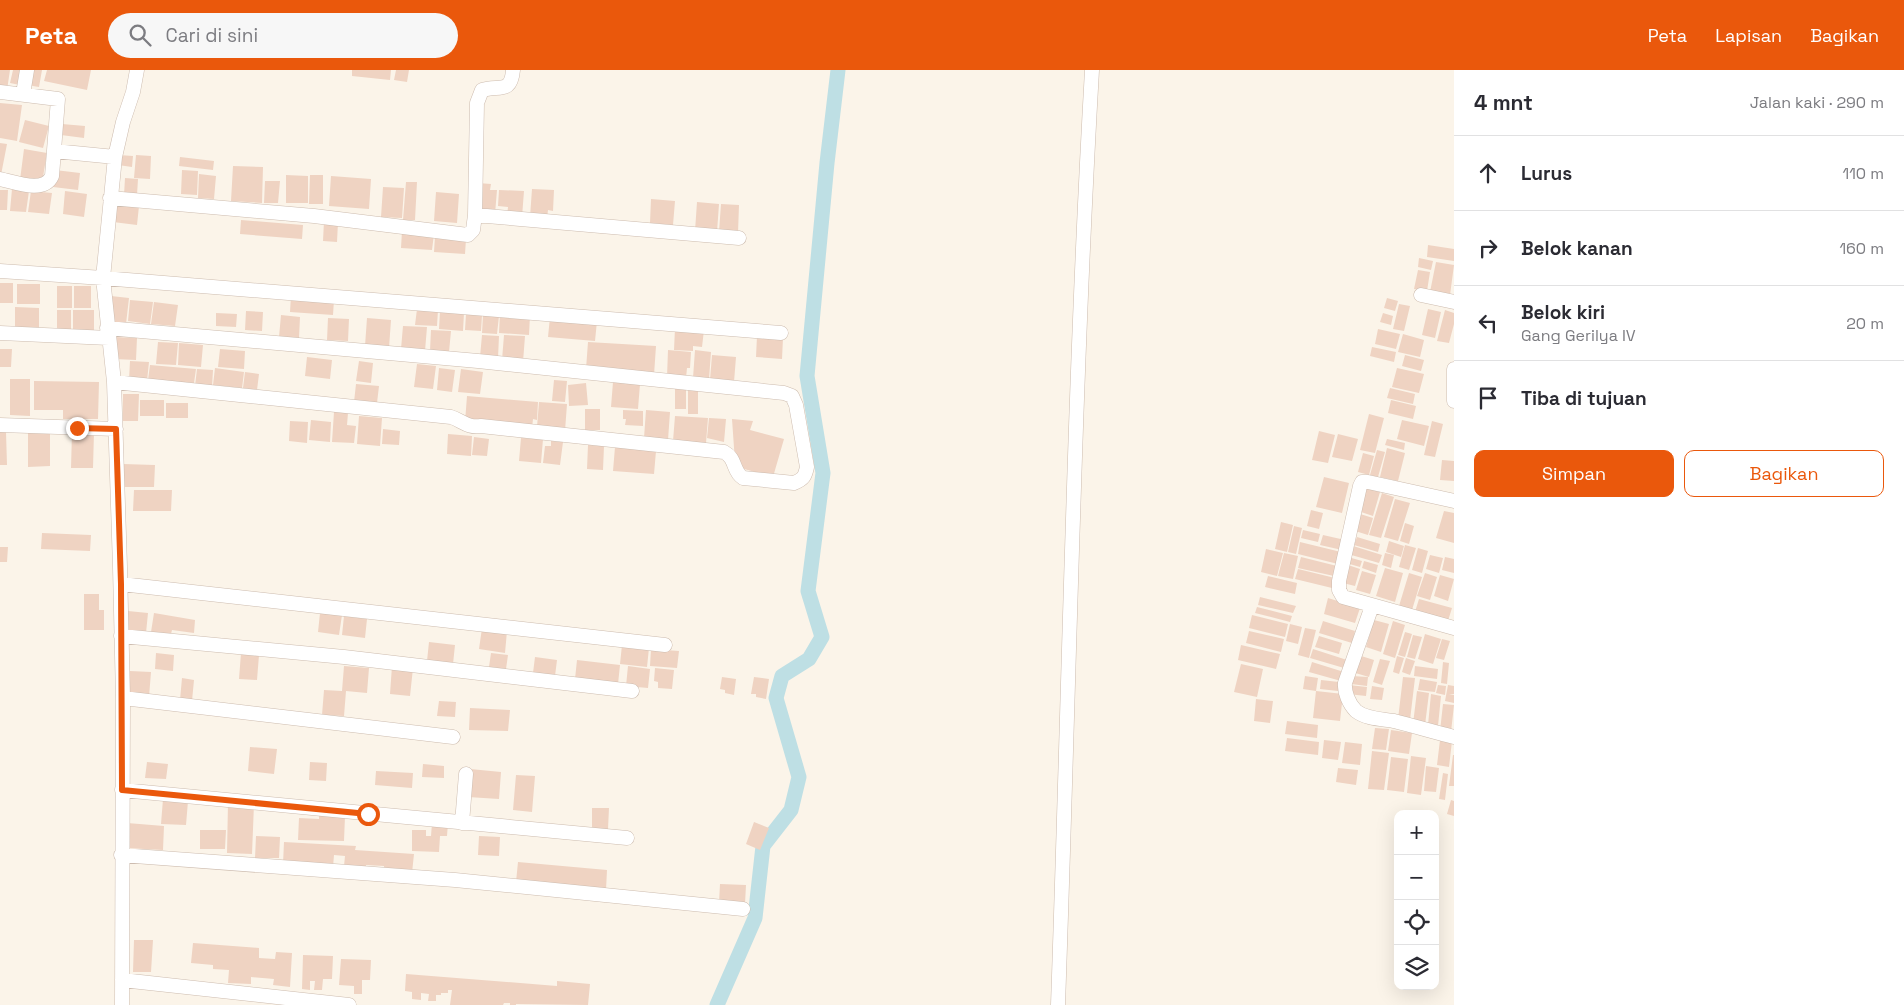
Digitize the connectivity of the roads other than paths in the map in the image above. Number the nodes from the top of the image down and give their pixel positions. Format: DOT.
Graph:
graph roads {
  1 [pos="27,70"];
  2 [pos="138,70"];
  3 [pos="513,70"];
  4 [pos="1092,70"];
  5 [pos="0,92"];
  6 [pos="23,94"];
  7 [pos="54,150"];
  8 [pos="115,157"];
  9 [pos="0,179"];
  10 [pos="110,198"];
  11 [pos="475,215"];
  12 [pos="739,238"];
  13 [pos="0,271"];
  14 [pos="103,278"];
  15 [pos="1421,295"];
  16 [pos="1454,302"];
  17 [pos="0,333"];
  18 [pos="108,333"];
  19 [pos="781,333"];
  20 [pos="1454,369"];
  21 [pos="114,382"];
  22 [pos="1454,401"];
  23 [pos="0,425"];
  24 [pos="116,429"];
  25 [pos="1454,501"];
  26 [pos="121,584"];
  27 [pos="1372,606"];
  28 [pos="1454,628"];
  29 [pos="121,636"];
  30 [pos="665,645"];
  31 [pos="632,691"];
  32 [pos="122,698"];
  33 [pos="1454,737"];
  34 [pos="453,738"];
  35 [pos="466,774"];
  36 [pos="122,790"];
  37 [pos="462,823"];
  38 [pos="627,838"];
  39 [pos="121,855"];
  40 [pos="743,909"];
  41 [pos="122,980"];
  42 [pos="122,1005"];
  43 [pos="349,1005"];
  44 [pos="1058,1005"];
  1 -- 6 [label="street"];
  2 -- 8 [label="street"];
  3 -- 11 [label="street"];
  4 -- 44 [label="street"];
  5 -- 6 [label="street"];
  6 -- 7 [label="street"];
  7 -- 8 [label="street"];
  7 -- 9 [label="street"];
  8 -- 10 [label="street"];
  10 -- 11 [label="street"];
  10 -- 14 [label="street"];
  11 -- 12 [label="street"];
  13 -- 14 [label="street"];
  14 -- 18 [label="street"];
  14 -- 19 [label="street"];
  15 -- 16 [label="street"];
  17 -- 18 [label="street"];
  18 -- 21 [label="street"];
  18 -- 21 [label="street"];
  20 -- 22 [label="street"];
  21 -- 24 [label="street"];
  23 -- 24 [label="street"];
  24 -- 26 [label="street"];
  25 -- 27 [label="street"];
  26 -- 29 [label="street"];
  26 -- 30 [label="street"];
  27 -- 28 [label="street"];
  27 -- 33 [label="street"];
  29 -- 31 [label="street"];
  29 -- 32 [label="street"];
  32 -- 34 [label="street"];
  32 -- 36 [label="street"];
  35 -- 37 [label="street"];
  36 -- 37 [label="street"];
  36 -- 39 [label="street"];
  37 -- 38 [label="street"];
  39 -- 40 [label="street"];
  39 -- 41 [label="street"];
  41 -- 42 [label="street"];
  41 -- 43 [label="street"];
}
